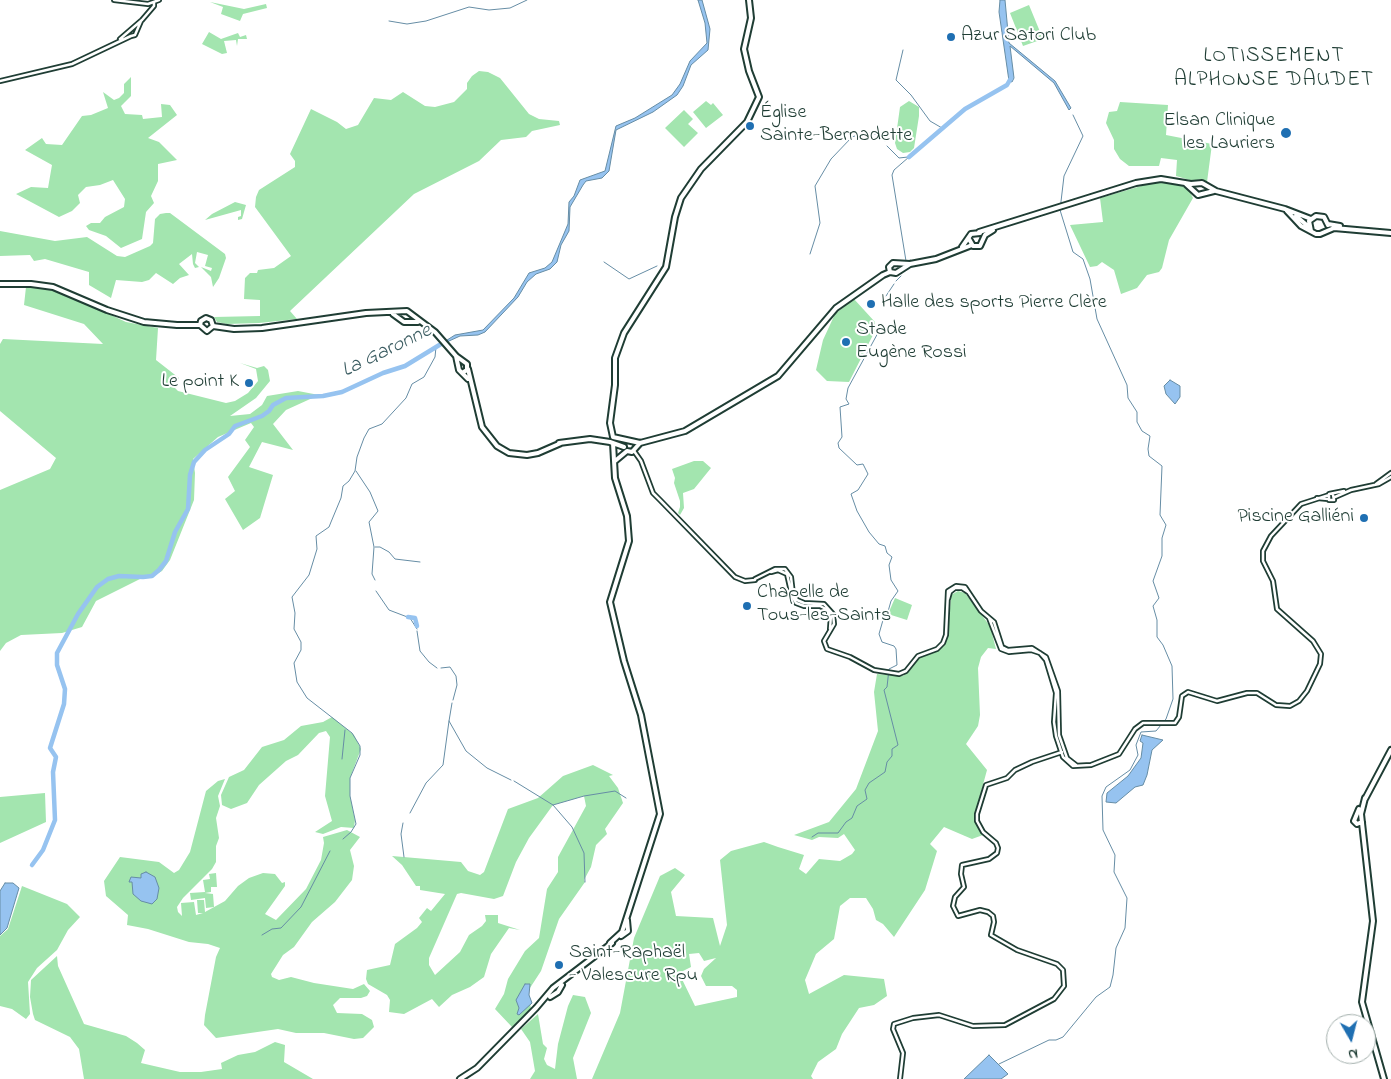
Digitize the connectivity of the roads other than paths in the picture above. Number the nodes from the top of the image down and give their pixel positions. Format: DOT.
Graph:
graph roads {
  1 [pos="114,0"];
  2 [pos="159,0"];
  3 [pos="750,0"];
  4 [pos="154,2"];
  5 [pos="148,4"];
  6 [pos="150,7"];
  7 [pos="142,20"];
  8 [pos="131,33"];
  9 [pos="0,81"];
  10 [pos="1184,183"];
  11 [pos="1197,184"];
  12 [pos="1194,190"];
  13 [pos="1206,190"];
  14 [pos="1285,209"];
  15 [pos="1022,219"];
  16 [pos="1311,219"];
  17 [pos="1328,224"];
  18 [pos="1310,229"];
  19 [pos="1327,230"];
  20 [pos="979,232"];
  21 [pos="1391,232"];
  22 [pos="984,238"];
  23 [pos="969,239"];
  24 [pos="972,245"];
  25 [pos="960,249"];
  26 [pos="897,263"];
  27 [pos="910,264"];
  28 [pos="900,270"];
  29 [pos="889,271"];
  30 [pos="0,284"];
  31 [pos="402,312"];
  32 [pos="391,313"];
  33 [pos="411,315"];
  34 [pos="400,318"];
  35 [pos="409,321"];
  36 [pos="420,322"];
  37 [pos="200,325"];
  38 [pos="213,326"];
  39 [pos="456,356"];
  40 [pos="464,362"];
  41 [pos="458,366"];
  42 [pos="468,369"];
  43 [pos="462,373"];
  44 [pos="470,381"];
  45 [pos="612,433"];
  46 [pos="620,440"];
  47 [pos="606,441"];
  48 [pos="632,442"];
  49 [pos="640,442"];
  50 [pos="613,443"];
  51 [pos="625,448"];
  52 [pos="634,449"];
  53 [pos="615,461"];
  54 [pos="1391,475"];
  55 [pos="1328,495"];
  56 [pos="1334,496"];
  57 [pos="1316,498"];
  58 [pos="1328,499"];
  59 [pos="989,618"];
  60 [pos="1058,732"];
  61 [pos="1056,736"];
  62 [pos="1391,750"];
  63 [pos="1063,753"];
  64 [pos="1391,755"];
  65 [pos="1384,764"];
  66 [pos="1359,816"];
  67 [pos="1360,823"];
  68 [pos="460,1079"];
  69 [pos="900,1079"];
  70 [pos="1385,1079"];
  1 -- 5 [label="street"];
  2 -- 4 [label="street"];
  3 -- 45 [label="main road"];
  4 -- 5 [label="street"];
  4 -- 6 [label="street"];
  5 -- 6 [label="street"];
  6 -- 7 [label="street"];
  7 -- 8 [label="street"];
  7 -- 8 [label="street"];
  8 -- 9 [label="street"];
  10 -- 11 [label="main road"];
  10 -- 12 [label="main road"];
  10 -- 15 [label="main road"];
  11 -- 12 [label="main road"];
  11 -- 13 [label="main road"];
  12 -- 13 [label="main road"];
  13 -- 14 [label="main road"];
  14 -- 16 [label="main road"];
  14 -- 18 [label="main road"];
  15 -- 20 [label="main road"];
  15 -- 22 [label="main road"];
  16 -- 17 [label="main road"];
  16 -- 18 [label="main road"];
  17 -- 19 [label="main road"];
  17 -- 21 [label="main road"];
  18 -- 19 [label="main road"];
  19 -- 21 [label="main road"];
  20 -- 22 [label="main road"];
  20 -- 23 [label="main road"];
  22 -- 24 [label="main road"];
  23 -- 24 [label="main road"];
  23 -- 25 [label="main road"];
  24 -- 25 [label="main road"];
  25 -- 27 [label="main road"];
  26 -- 27 [label="main road"];
  26 -- 28 [label="main road"];
  26 -- 29 [label="main road"];
  27 -- 28 [label="main road"];
  28 -- 29 [label="main road"];
  29 -- 49 [label="main road"];
  30 -- 37 [label="main road"];
  31 -- 32 [label="main road"];
  31 -- 33 [label="main road"];
  31 -- 34 [label="main road"];
  32 -- 34 [label="main road"];
  32 -- 38 [label="main road"];
  33 -- 35 [label="main road"];
  33 -- 36 [label="main road"];
  34 -- 35 [label="main road"];
  35 -- 36 [label="main road"];
  36 -- 39 [label="main road"];
  37 -- 38 [label="main road"];
  37 -- 38 [label="main road"];
  39 -- 40 [label="main road"];
  39 -- 41 [label="main road"];
  40 -- 41 [label="main road"];
  40 -- 42 [label="main road"];
  41 -- 43 [label="main road"];
  42 -- 43 [label="main road"];
  42 -- 44 [label="main road"];
  43 -- 44 [label="main road"];
  44 -- 47 [label="main road"];
  45 -- 46 [label="main road"];
  45 -- 47 [label="main road"];
  46 -- 48 [label="main road"];
  46 -- 51 [label="main road"];
  47 -- 50 [label="main road"];
  48 -- 49 [label="main road"];
  48 -- 51 [label="main road"];
  48 -- 52 [label="main road"];
  49 -- 52 [label="main road"];
  50 -- 51 [label="main road"];
  50 -- 53 [label="main road"];
  51 -- 52 [label="main road"];
  51 -- 53 [label="main road"];
  52 -- 59 [label="street"];
  53 -- 68 [label="main road"];
  54 -- 56 [label="street"];
  55 -- 56 [label="street"];
  55 -- 57 [label="street"];
  55 -- 58 [label="street"];
  56 -- 58 [label="street"];
  57 -- 58 [label="street"];
  57 -- 63 [label="street"];
  59 -- 60 [label="street"];
  59 -- 61 [label="street"];
  60 -- 61 [label="street"];
  60 -- 63 [label="street"];
  61 -- 63 [label="street"];
  62 -- 65 [label="main road"];
  63 -- 69 [label="street"];
  64 -- 65 [label="main road"];
  65 -- 66 [label="main road"];
  66 -- 67 [label="main road"];
  66 -- 67 [label="main road"];
  67 -- 70 [label="main road"];
}
